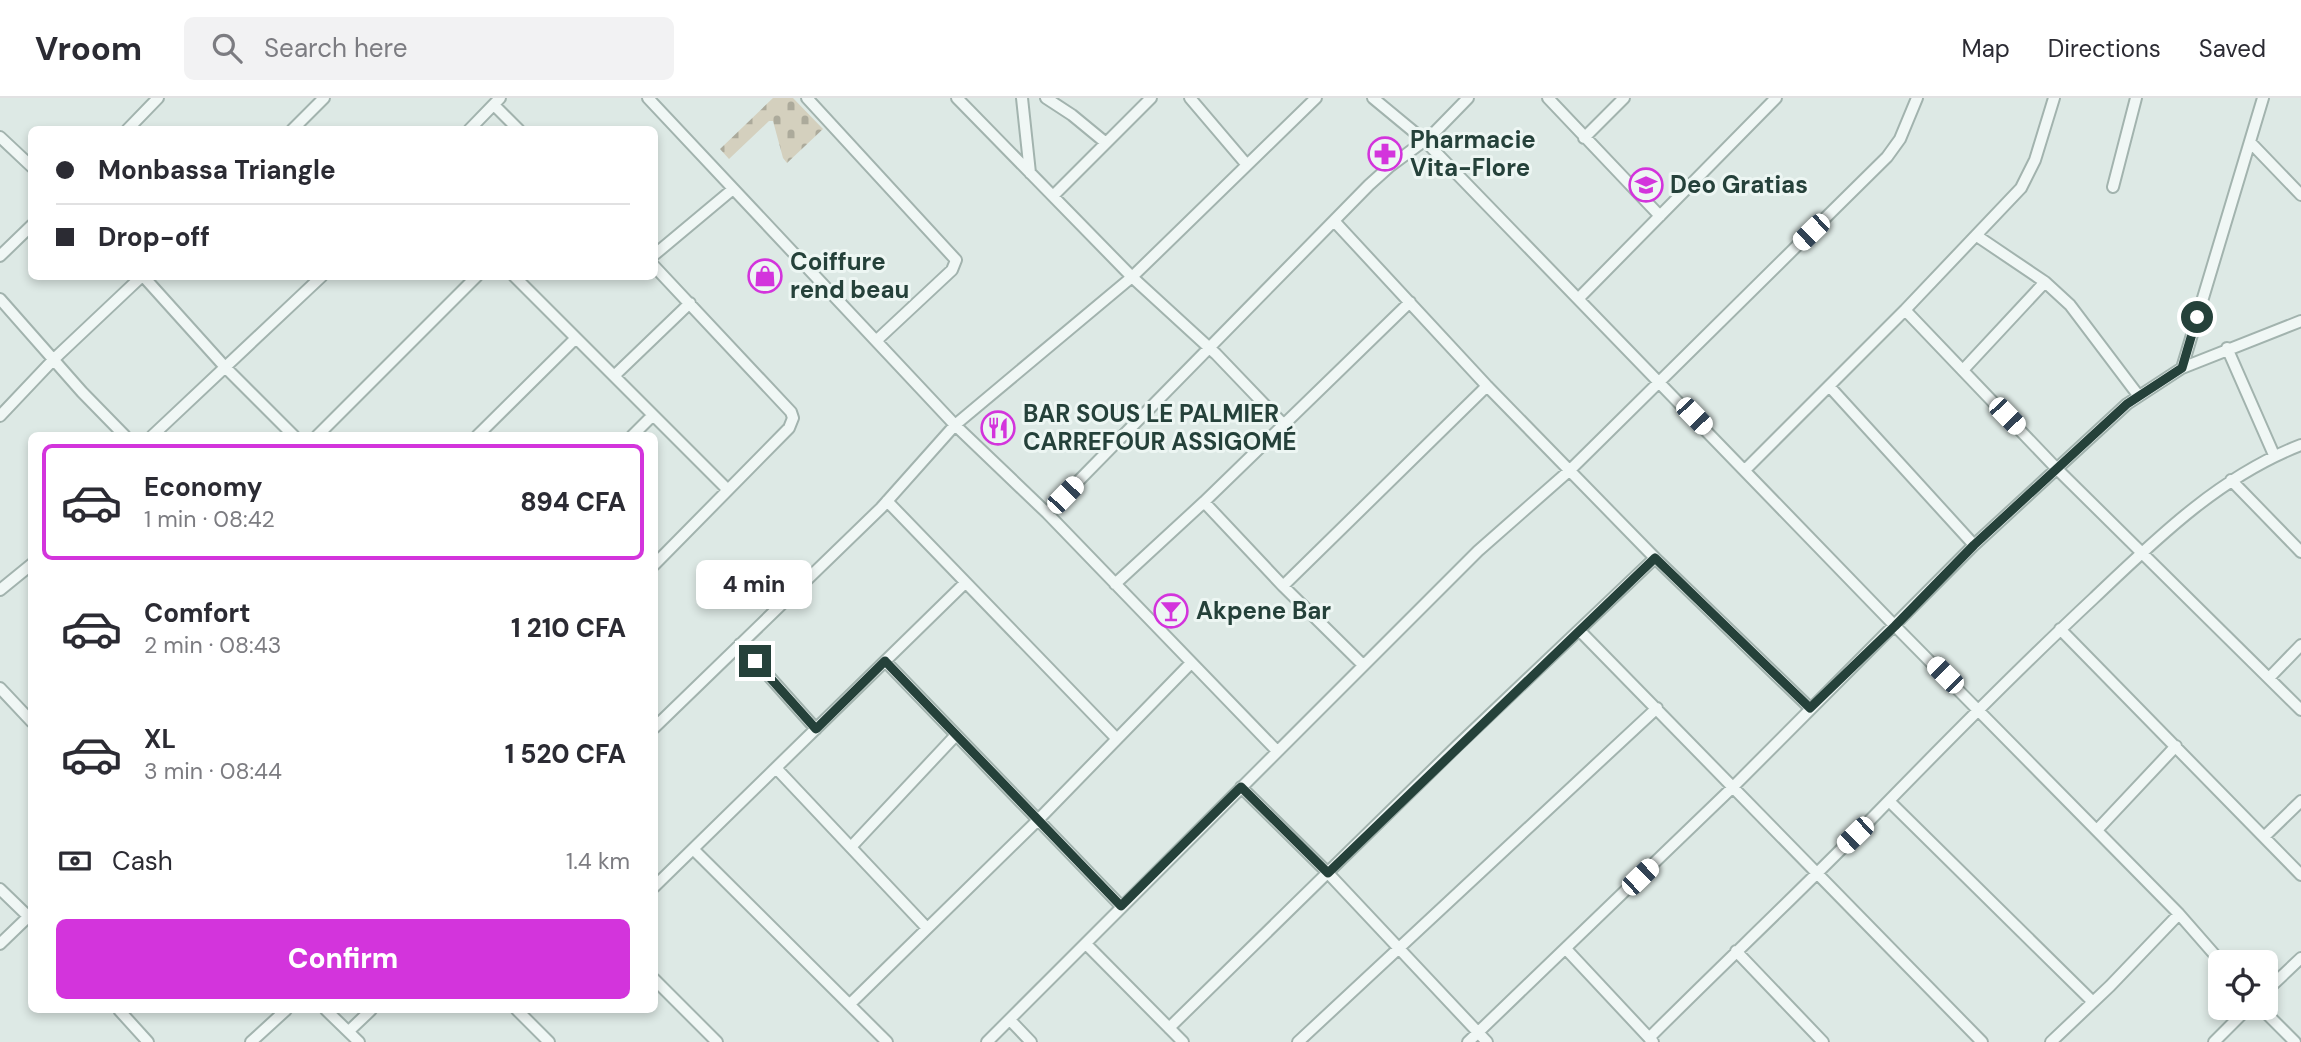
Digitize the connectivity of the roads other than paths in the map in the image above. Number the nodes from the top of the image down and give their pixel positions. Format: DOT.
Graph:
graph roads {
  1 [pos="158,98"];
  2 [pos="324,98"];
  3 [pos="807,98"];
  4 [pos="957,98"];
  5 [pos="1021,98"];
  6 [pos="1046,98"];
  7 [pos="1151,98"];
  8 [pos="1190,98"];
  9 [pos="1316,98"];
  10 [pos="1373,98"];
  11 [pos="1468,98"];
  12 [pos="1548,98"];
  13 [pos="1624,98"];
  14 [pos="1776,98"];
  15 [pos="1917,98"];
  16 [pos="2054,98"];
  17 [pos="2136,98"];
  18 [pos="2263,98"];
  19 [pos="497,101"];
  20 [pos="656,101"];
  21 [pos="131,126"];
  22 [pos="296,126"];
  23 [pos="473,126"];
  24 [pos="516,126"];
  25 [pos="0,137"];
  26 [pos="1584,138"];
  27 [pos="1425,141"];
  28 [pos="2250,142"];
  29 [pos="1106,143"];
  30 [pos="28,163"];
  31 [pos="1247,165"];
  32 [pos="1030,173"];
  33 [pos="2113,187"];
  34 [pos="733,189"];
  35 [pos="2301,195"];
  36 [pos="1053,196"];
  37 [pos="1660,216"];
  38 [pos="1335,222"];
  39 [pos="28,229"];
  40 [pos="1977,236"];
  41 [pos="658,252"];
  42 [pos="0,256"];
  43 [pos="658,270"];
  44 [pos="1132,278"];
  45 [pos="139,280"];
  46 [pos="147,280"];
  47 [pos="318,280"];
  48 [pos="473,280"];
  49 [pos="518,280"];
  50 [pos="2045,282"];
  51 [pos="0,299"];
  52 [pos="1578,299"];
  53 [pos="1410,302"];
  54 [pos="690,303"];
  55 [pos="1905,310"];
  56 [pos="2301,321"];
  57 [pos="576,338"];
  58 [pos="877,340"];
  59 [pos="1207,348"];
  60 [pos="2227,348"];
  61 [pos="54,359"];
  62 [pos="225,367"];
  63 [pos="2182,368"];
  64 [pos="1963,370"];
  65 [pos="614,376"];
  66 [pos="1660,381"];
  67 [pos="1487,386"];
  68 [pos="1829,386"];
  69 [pos="2138,395"];
  70 [pos="0,416"];
  71 [pos="652,416"];
  72 [pos="956,425"];
  73 [pos="1284,425"];
  74 [pos="121,432"];
  75 [pos="156,432"];
  76 [pos="289,432"];
  77 [pos="321,432"];
  78 [pos="481,432"];
  79 [pos="636,432"];
  80 [pos="2301,445"];
  81 [pos="2274,455"];
  82 [pos="2057,469"];
  83 [pos="1570,470"];
  84 [pos="1745,470"];
  85 [pos="2231,480"];
  86 [pos="728,490"];
  87 [pos="887,502"];
  88 [pos="1204,502"];
  89 [pos="1047,513"];
  90 [pos="1974,545"];
  91 [pos="2143,552"];
  92 [pos="2301,552"];
  93 [pos="1655,558"];
  94 [pos="658,561"];
  95 [pos="28,567"];
  96 [pos="965,583"];
  97 [pos="1115,584"];
  98 [pos="1283,586"];
  99 [pos="0,590"];
  100 [pos="1895,626"];
  101 [pos="2060,629"];
  102 [pos="1580,631"];
  103 [pos="740,644"];
  104 [pos="2301,645"];
  105 [pos="885,661"];
  106 [pos="1191,663"];
  107 [pos="1363,665"];
  108 [pos="2269,678"];
  109 [pos="0,688"];
  110 [pos="1657,708"];
  111 [pos="1810,708"];
  112 [pos="1978,708"];
  113 [pos="2301,710"];
  114 [pos="28,718"];
  115 [pos="658,724"];
  116 [pos="816,729"];
  117 [pos="956,735"];
  118 [pos="1117,739"];
  119 [pos="2176,746"];
  120 [pos="1277,751"];
  121 [pos="776,768"];
  122 [pos="1734,786"];
  123 [pos="1241,787"];
  124 [pos="1889,800"];
  125 [pos="2301,801"];
  126 [pos="1038,820"];
  127 [pos="2097,830"];
  128 [pos="2265,836"];
  129 [pos="852,847"];
  130 [pos="693,849"];
  131 [pos="1817,872"];
  132 [pos="1328,873"];
  133 [pos="2301,875"];
  134 [pos="658,883"];
  135 [pos="0,889"];
  136 [pos="1121,906"];
  137 [pos="2179,914"];
  138 [pos="28,917"];
  139 [pos="28,921"];
  140 [pos="926,927"];
  141 [pos="0,944"];
  142 [pos="1086,944"];
  143 [pos="1566,949"];
  144 [pos="1398,950"];
  145 [pos="2210,950"];
  146 [pos="1736,951"];
  147 [pos="2301,958"];
  148 [pos="2278,979"];
  149 [pos="658,983"];
  150 [pos="2093,1002"];
  151 [pos="850,1004"];
  152 [pos="122,1013"];
  153 [pos="283,1013"];
  154 [pos="330,1013"];
  155 [pos="368,1013"];
  156 [pos="520,1013"];
  157 [pos="1010,1020"];
  158 [pos="2236,1020"];
  159 [pos="2273,1020"];
  160 [pos="1169,1028"];
  161 [pos="350,1030"];
  162 [pos="1478,1032"];
  163 [pos="1651,1040"];
  164 [pos="148,1042"];
  165 [pos="251,1042"];
  166 [pos="359,1042"];
  167 [pos="549,1042"];
  168 [pos="716,1042"];
  169 [pos="887,1042"];
  170 [pos="987,1042"];
  171 [pos="1031,1042"];
  172 [pos="1183,1042"];
  173 [pos="1298,1042"];
  174 [pos="1468,1042"];
  175 [pos="1487,1042"];
  176 [pos="1823,1042"];
  177 [pos="1982,1042"];
  178 [pos="2051,1042"];
  179 [pos="2214,1042"];
  180 [pos="2295,1042"];
  1 -- 21 [label="street"];
  2 -- 22 [label="street"];
  3 -- 58 [label="street"];
  4 -- 32 [label="street"];
  5 -- 32 [label="street"];
  6 -- 29 [label="street"];
  7 -- 29 [label="street"];
  8 -- 31 [label="street"];
  9 -- 31 [label="street"];
  10 -- 27 [label="street"];
  11 -- 27 [label="street"];
  12 -- 26 [label="street"];
  13 -- 26 [label="street"];
  14 -- 37 [label="street"];
  15 -- 66 [label="street"];
  16 -- 40 [label="street"];
  17 -- 33 [label="street"];
  18 -- 28 [label="street"];
  19 -- 23 [label="street"];
  19 -- 24 [label="street"];
  20 -- 34 [label="street"];
  25 -- 30 [label="street"];
  26 -- 37 [label="street"];
  27 -- 38 [label="street"];
  27 -- 52 [label="street"];
  28 -- 35 [label="street"];
  28 -- 63 [label="street"];
  29 -- 36 [label="street"];
  31 -- 44 [label="street"];
  32 -- 36 [label="street"];
  34 -- 41 [label="street"];
  34 -- 58 [label="street"];
  36 -- 44 [label="street"];
  37 -- 52 [label="street"];
  38 -- 53 [label="street"];
  38 -- 59 [label="street"];
  39 -- 42 [label="street"];
  40 -- 50 [label="street"];
  40 -- 55 [label="street"];
  43 -- 54 [label="street"];
  44 -- 59 [label="street"];
  44 -- 72 [label="street"];
  45 -- 61 [label="street"];
  46 -- 62 [label="street"];
  47 -- 62 [label="street"];
  48 -- 77 [label="street"];
  49 -- 57 [label="street"];
  50 -- 64 [label="street"];
  50 -- 69 [label="street"];
  51 -- 61 [label="street"];
  52 -- 66 [label="street"];
  53 -- 67 [label="street"];
  53 -- 73 [label="street"];
  54 -- 65 [label="street"];
  54 -- 86 [label="street"];
  55 -- 64 [label="street"];
  55 -- 68 [label="street"];
  56 -- 60 [label="street"];
  57 -- 65 [label="street"];
  57 -- 78 [label="street"];
  58 -- 72 [label="street"];
  59 -- 73 [label="street"];
  59 -- 89 [label="street"];
  60 -- 63 [label="street"];
  60 -- 81 [label="street"];
  61 -- 70 [label="street"];
  61 -- 74 [label="street"];
  62 -- 75 [label="street"];
  62 -- 76 [label="street"];
  63 -- 69 [label="street"];
  64 -- 82 [label="street"];
  65 -- 71 [label="street"];
  66 -- 83 [label="street"];
  66 -- 84 [label="street"];
  67 -- 83 [label="street"];
  67 -- 98 [label="street"];
  68 -- 84 [label="street"];
  68 -- 90 [label="street"];
  69 -- 82 [label="street"];
  71 -- 79 [label="street"];
  71 -- 86 [label="street"];
  72 -- 87 [label="street"];
  72 -- 89 [label="street"];
  73 -- 88 [label="street"];
  80 -- 81 [label="street"];
  81 -- 85 [label="street"];
  82 -- 90 [label="street"];
  82 -- 91 [label="street"];
  83 -- 93 [label="street"];
  83 -- 107 [label="street"];
  84 -- 100 [label="street"];
  85 -- 91 [label="street"];
  85 -- 92 [label="street"];
  86 -- 94 [label="street"];
  87 -- 96 [label="street"];
  87 -- 103 [label="street"];
  88 -- 97 [label="street"];
  88 -- 98 [label="street"];
  89 -- 97 [label="street"];
  90 -- 100 [label="street"];
  91 -- 101 [label="street"];
  91 -- 108 [label="street"];
  93 -- 102 [label="street"];
  93 -- 111 [label="street"];
  95 -- 99 [label="street"];
  96 -- 105 [label="street"];
  96 -- 118 [label="street"];
  97 -- 106 [label="street"];
  98 -- 107 [label="street"];
  100 -- 111 [label="street"];
  100 -- 112 [label="street"];
  101 -- 112 [label="street"];
  101 -- 119 [label="street"];
  102 -- 110 [label="street"];
  102 -- 132 [label="street"];
  103 -- 115 [label="street"];
  103 -- 116 [label="street"];
  104 -- 108 [label="street"];
  105 -- 116 [label="street"];
  105 -- 117 [label="street"];
  106 -- 118 [label="street"];
  106 -- 120 [label="street"];
  107 -- 120 [label="street"];
  108 -- 113 [label="street"];
  109 -- 114 [label="street"];
  110 -- 122 [label="street"];
  110 -- 144 [label="street"];
  111 -- 122 [label="street"];
  112 -- 124 [label="street"];
  112 -- 127 [label="street"];
  116 -- 121 [label="street"];
  117 -- 126 [label="street"];
  117 -- 129 [label="street"];
  118 -- 126 [label="street"];
  119 -- 127 [label="street"];
  119 -- 128 [label="street"];
  120 -- 123 [label="street"];
  121 -- 129 [label="street"];
  121 -- 130 [label="street"];
  122 -- 131 [label="street"];
  122 -- 143 [label="street"];
  123 -- 132 [label="street"];
  123 -- 136 [label="street"];
  124 -- 131 [label="street"];
  124 -- 150 [label="street"];
  125 -- 128 [label="street"];
  126 -- 136 [label="street"];
  126 -- 140 [label="street"];
  127 -- 137 [label="street"];
  128 -- 133 [label="street"];
  129 -- 140 [label="street"];
  130 -- 134 [label="street"];
  130 -- 151 [label="street"];
  131 -- 146 [label="street"];
  131 -- 177 [label="street"];
  132 -- 144 [label="street"];
  132 -- 160 [label="street"];
  135 -- 138 [label="street"];
  136 -- 142 [label="street"];
  137 -- 145 [label="street"];
  137 -- 150 [label="street"];
  139 -- 141 [label="street"];
  140 -- 151 [label="street"];
  142 -- 157 [label="street"];
  142 -- 160 [label="street"];
  143 -- 162 [label="street"];
  143 -- 163 [label="street"];
  144 -- 162 [label="street"];
  144 -- 173 [label="street"];
  146 -- 163 [label="street"];
  146 -- 176 [label="street"];
  147 -- 148 [label="street"];
  149 -- 168 [label="street"];
  150 -- 178 [label="street"];
  151 -- 169 [label="street"];
  152 -- 164 [label="street"];
  153 -- 165 [label="street"];
  154 -- 161 [label="street"];
  155 -- 161 [label="street"];
  156 -- 167 [label="street"];
  157 -- 170 [label="street"];
  157 -- 171 [label="street"];
  158 -- 179 [label="street"];
  159 -- 180 [label="street"];
  160 -- 172 [label="street"];
  161 -- 166 [label="street"];
  162 -- 174 [label="street"];
  162 -- 175 [label="street"];
}
